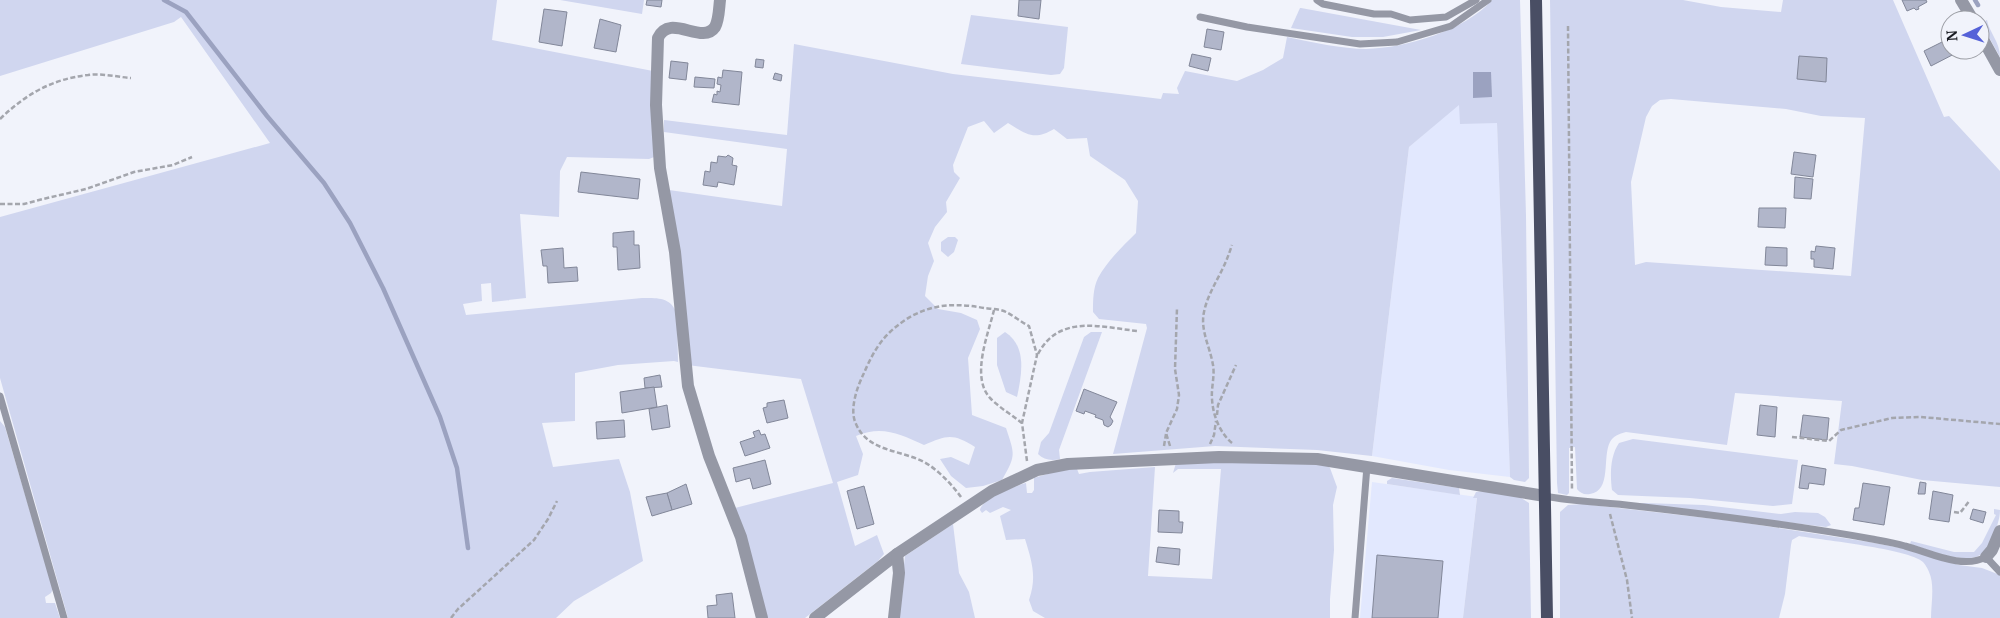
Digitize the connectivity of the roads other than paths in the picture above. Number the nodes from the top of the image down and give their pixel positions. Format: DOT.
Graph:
graph roads {
  1 [pos="720,0"];
  2 [pos="1318,0"];
  3 [pos="1476,0"];
  4 [pos="1488,0"];
  5 [pos="1536,0"];
  6 [pos="1200,17"];
  7 [pos="1990,52"];
  8 [pos="2000,70"];
  9 [pos="1,400"];
  10 [pos="1367,466"];
  11 [pos="1545,496"];
  12 [pos="2000,531"];
  13 [pos="896,554"];
  14 [pos="1986,557"];
  15 [pos="2000,572"];
  16 [pos="64,618"];
  17 [pos="762,618"];
  18 [pos="815,618"];
  19 [pos="894,618"];
  20 [pos="1356,618"];
  21 [pos="1546,618"];
  1 -- 17 [label="street"];
  2 -- 3 [label="lane"];
  4 -- 6 [label="lane"];
  5 -- 11 [label="main road"];
  7 -- 8 [label="street"];
  9 -- 16 [label="lane"];
  10 -- 11 [label="street"];
  10 -- 13 [label="street"];
  10 -- 20 [label="lane"];
  11 -- 14 [label="lane"];
  11 -- 21 [label="main road"];
  12 -- 14 [label="street"];
  13 -- 18 [label="street"];
  13 -- 19 [label="street"];
  14 -- 15 [label="lane"];
}
